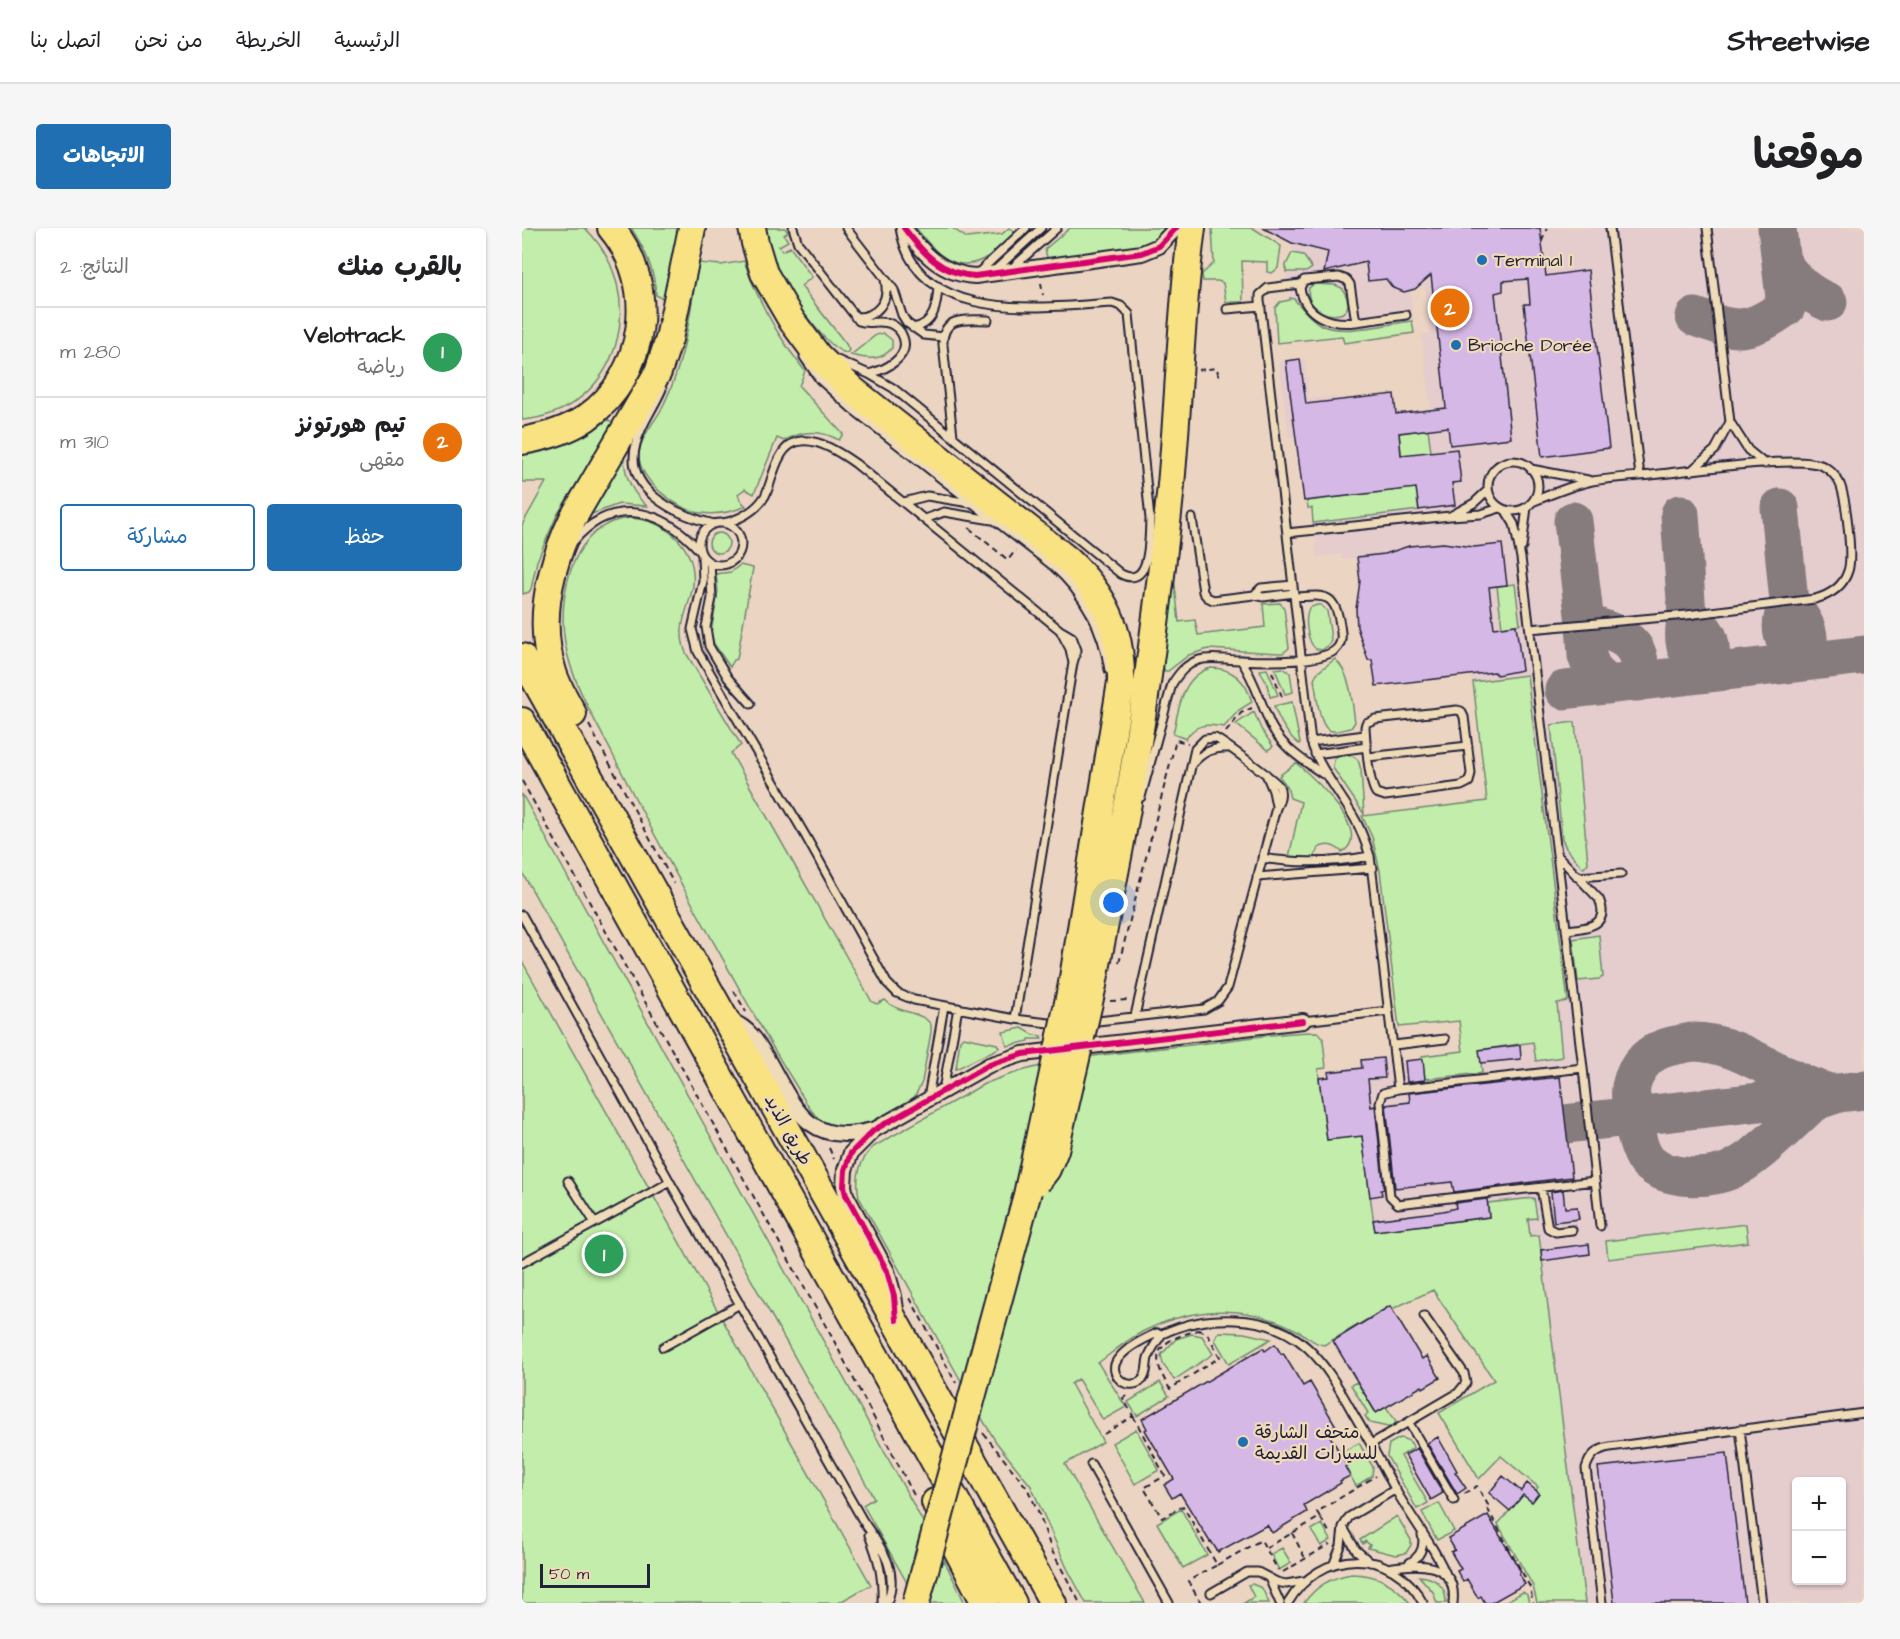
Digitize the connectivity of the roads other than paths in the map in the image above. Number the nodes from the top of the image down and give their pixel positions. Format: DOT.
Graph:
graph roads {
  1 [pos="611,228"];
  2 [pos="692,228"];
  3 [pos="752,228"];
  4 [pos="793,228"];
  5 [pos="846,228"];
  6 [pos="902,228"];
  7 [pos="1026,228"];
  8 [pos="1041,228"];
  9 [pos="1057,228"];
  10 [pos="1176,228"];
  11 [pos="1192,228"];
  12 [pos="1610,228"];
  13 [pos="1707,228"];
  14 [pos="1008,272"];
  15 [pos="990,275"];
  16 [pos="975,276"];
  17 [pos="885,278"];
  18 [pos="1300,284"];
  19 [pos="938,286"];
  20 [pos="1261,306"];
  21 [pos="1227,309"];
  22 [pos="1406,315"];
  23 [pos="855,317"];
  24 [pos="988,320"];
  25 [pos="1356,322"];
  26 [pos="913,328"];
  27 [pos="943,337"];
  28 [pos="801,342"];
  29 [pos="663,358"];
  30 [pos="869,374"];
  31 [pos="1730,422"];
  32 [pos="953,436"];
  33 [pos="522,441"];
  34 [pos="1765,464"];
  35 [pos="1531,468"];
  36 [pos="1691,471"];
  37 [pos="1640,477"];
  38 [pos="1594,481"];
  39 [pos="1488,490"];
  40 [pos="904,502"];
  41 [pos="973,503"];
  42 [pos="1530,505"];
  43 [pos="1503,509"];
  44 [pos="1450,516"];
  45 [pos="1192,518"];
  46 [pos="925,519"];
  47 [pos="995,520"];
  48 [pos="723,523"];
  49 [pos="714,524"];
  50 [pos="1287,533"];
  51 [pos="701,553"];
  52 [pos="1521,558"];
  53 [pos="710,563"];
  54 [pos="551,572"];
  55 [pos="1294,592"];
  56 [pos="1530,629"];
  57 [pos="522,657"];
  58 [pos="1301,659"];
  59 [pos="1240,660"];
  60 [pos="1109,675"];
  61 [pos="751,704"];
  62 [pos="1108,708"];
  63 [pos="522,721"];
  64 [pos="1365,735"];
  65 [pos="1113,740"];
  66 [pos="1311,742"];
  67 [pos="1468,746"];
  68 [pos="1367,747"];
  69 [pos="1227,748"];
  70 [pos="1315,754"];
  71 [pos="1368,757"];
  72 [pos="1192,765"];
  73 [pos="1326,776"];
  74 [pos="603,801"];
  75 [pos="1140,802"];
  76 [pos="1135,815"];
  77 [pos="1121,839"];
  78 [pos="1370,856"];
  79 [pos="1558,856"];
  80 [pos="1262,858"];
  81 [pos="1373,868"];
  82 [pos="1621,873"];
  83 [pos="1257,877"];
  84 [pos="1577,877"];
  85 [pos="522,915"];
  86 [pos="1566,930"];
  87 [pos="1091,990"];
  88 [pos="944,1006"];
  89 [pos="957,1008"];
  90 [pos="1389,1011"];
  91 [pos="1135,1016"];
  92 [pos="737,1018"];
  93 [pos="1014,1019"];
  94 [pos="1303,1021"];
  95 [pos="1445,1039"];
  96 [pos="1394,1045"];
  97 [pos="1583,1068"];
  98 [pos="1398,1089"];
  99 [pos="943,1090"];
  100 [pos="927,1100"];
  101 [pos="874,1130"];
  102 [pos="568,1181"];
  103 [pos="670,1182"];
  104 [pos="1595,1182"];
  105 [pos="1540,1188"];
  106 [pos="595,1223"];
  107 [pos="1600,1226"];
  108 [pos="1572,1230"];
  109 [pos="522,1263"];
  110 [pos="740,1304"];
  111 [pos="1424,1316"];
  112 [pos="896,1320"];
  113 [pos="1160,1335"];
  114 [pos="663,1347"];
  115 [pos="1864,1413"];
  116 [pos="1409,1423"];
  117 [pos="1740,1430"];
  118 [pos="1371,1444"];
  119 [pos="930,1455"];
  120 [pos="1091,1464"];
  121 [pos="1396,1489"];
  122 [pos="1454,1500"];
  123 [pos="863,1521"];
  124 [pos="1343,1527"];
  125 [pos="1421,1533"];
  126 [pos="1370,1562"];
  127 [pos="1334,1563"];
  128 [pos="1407,1564"];
  129 [pos="1387,1568"];
  130 [pos="1269,1578"];
  131 [pos="1448,1579"];
  132 [pos="1304,1581"];
  133 [pos="1211,1593"];
  134 [pos="882,1603"];
  135 [pos="886,1603"];
  136 [pos="916,1603"];
  137 [pos="985,1603"];
  138 [pos="1013,1603"];
  139 [pos="1053,1603"];
  140 [pos="1169,1603"];
  141 [pos="1280,1603"];
  142 [pos="1288,1603"];
  143 [pos="1423,1603"];
  144 [pos="1453,1603"];
  145 [pos="1602,1603"];
  146 [pos="1762,1603"];
  1 -- 33 [label="highway"];
  2 -- 29 [label="highway"];
  3 -- 28 [label="highway"];
  4 -- 23 [label="lane"];
  5 -- 17 [label="lane"];
  6 -- 16 [label="street"];
  6 -- 19 [label="lane"];
  7 -- 16 [label="lane"];
  8 -- 15 [label="lane"];
  9 -- 14 [label="lane"];
  10 -- 14 [label="street"];
  11 -- 77 [label="highway"];
  12 -- 37 [label="lane"];
  13 -- 31 [label="lane"];
  14 -- 15 [label="street"];
  15 -- 16 [label="street"];
  17 -- 23 [label="lane"];
  17 -- 26 [label="lane"];
  18 -- 20 [label="lane"];
  18 -- 25 [label="lane"];
  18 -- 25 [label="lane"];
  19 -- 26 [label="lane"];
  19 -- 32 [label="lane"];
  20 -- 21 [label="lane"];
  20 -- 50 [label="lane"];
  22 -- 25 [label="lane"];
  23 -- 30 [label="lane"];
  24 -- 27 [label="lane"];
  26 -- 27 [label="lane"];
  27 -- 32 [label="lane"];
  28 -- 30 [label="lane"];
  28 -- 41 [label="lane"];
  28 -- 65 [label="highway"];
  29 -- 49 [label="lane"];
  29 -- 54 [label="highway"];
  30 -- 32 [label="lane"];
  31 -- 34 [label="lane"];
  31 -- 36 [label="lane"];
  34 -- 36 [label="lane"];
  34 -- 56 [label="lane"];
  35 -- 38 [label="lane"];
  35 -- 39 [label="lane"];
  35 -- 42 [label="lane"];
  36 -- 37 [label="lane"];
  37 -- 38 [label="lane"];
  38 -- 42 [label="lane"];
  39 -- 43 [label="lane"];
  39 -- 44 [label="lane"];
  40 -- 41 [label="lane"];
  40 -- 46 [label="lane"];
  40 -- 48 [label="lane"];
  41 -- 47 [label="lane"];
  42 -- 43 [label="lane"];
  42 -- 52 [label="lane"];
  43 -- 44 [label="lane"];
  43 -- 52 [label="lane"];
  44 -- 50 [label="lane"];
  45 -- 55 [label="lane"];
  46 -- 47 [label="lane"];
  46 -- 93 [label="lane"];
  47 -- 60 [label="lane"];
  48 -- 49 [label="lane"];
  48 -- 53 [label="lane"];
  49 -- 51 [label="lane"];
  50 -- 55 [label="lane"];
  51 -- 53 [label="lane"];
  51 -- 54 [label="lane"];
  51 -- 88 [label="lane"];
  52 -- 56 [label="lane"];
  53 -- 61 [label="lane"];
  54 -- 74 [label="highway"];
  55 -- 58 [label="lane"];
  55 -- 58 [label="lane"];
  56 -- 79 [label="lane"];
  57 -- 74 [label="highway, طريق الذيد"];
  58 -- 59 [label="lane"];
  58 -- 66 [label="lane"];
  59 -- 73 [label="lane"];
  59 -- 75 [label="lane"];
  62 -- 65 [label="lane"];
  63 -- 119 [label="highway, طريق الذيد"];
  64 -- 66 [label="lane"];
  64 -- 67 [label="lane"];
  64 -- 68 [label="lane"];
  65 -- 87 [label="highway"];
  66 -- 70 [label="lane"];
  67 -- 71 [label="lane"];
  67 -- 71 [label="lane"];
  68 -- 70 [label="lane"];
  68 -- 71 [label="lane"];
  69 -- 72 [label="lane"];
  69 -- 72 [label="lane"];
  69 -- 80 [label="lane"];
  70 -- 73 [label="lane"];
  72 -- 91 [label="lane"];
  73 -- 78 [label="lane"];
  74 -- 92 [label="highway, طريق الذيد"];
  76 -- 77 [label="lane"];
  77 -- 87 [label="highway"];
  78 -- 80 [label="lane"];
  78 -- 81 [label="lane"];
  79 -- 84 [label="lane"];
  79 -- 86 [label="lane"];
  80 -- 83 [label="lane"];
  81 -- 83 [label="lane"];
  81 -- 90 [label="lane"];
  82 -- 84 [label="lane"];
  83 -- 91 [label="lane"];
  84 -- 86 [label="lane"];
  85 -- 103 [label="lane"];
  86 -- 97 [label="lane"];
  87 -- 136 [label="highway, bridge"];
  88 -- 89 [label="lane"];
  88 -- 100 [label="lane"];
  89 -- 93 [label="lane"];
  89 -- 99 [label="lane"];
  90 -- 94 [label="lane"];
  90 -- 96 [label="lane"];
  91 -- 93 [label="lane"];
  92 -- 101 [label="street"];
  92 -- 112 [label="highway, طريق الذيد"];
  94 -- 99 [label="street"];
  95 -- 96 [label="lane"];
  96 -- 98 [label="lane"];
  97 -- 98 [label="lane"];
  97 -- 104 [label="lane"];
  98 -- 105 [label="lane"];
  99 -- 100 [label="street"];
  100 -- 101 [label="street"];
  101 -- 112 [label="street"];
  102 -- 106 [label="lane"];
  103 -- 106 [label="lane"];
  103 -- 110 [label="lane"];
  104 -- 105 [label="lane"];
  104 -- 107 [label="lane"];
  105 -- 108 [label="lane"];
  106 -- 109 [label="lane"];
  110 -- 114 [label="lane"];
  110 -- 123 [label="lane"];
  111 -- 116 [label="lane"];
  112 -- 139 [label="highway, طريق الذيد"];
  113 -- 113 [label="lane"];
  113 -- 118 [label="lane"];
  115 -- 117 [label="lane"];
  116 -- 118 [label="lane"];
  116 -- 122 [label="lane"];
  117 -- 145 [label="lane"];
  117 -- 146 [label="lane"];
  118 -- 121 [label="lane"];
  119 -- 137 [label="highway"];
  119 -- 138 [label="highway, طريق الذيد"];
  120 -- 140 [label="lane"];
  121 -- 124 [label="lane"];
  121 -- 125 [label="lane"];
  123 -- 134 [label="lane"];
  123 -- 135 [label="lane"];
  124 -- 126 [label="lane"];
  124 -- 127 [label="lane"];
  125 -- 128 [label="lane"];
  125 -- 131 [label="lane"];
  126 -- 127 [label="lane"];
  126 -- 129 [label="lane"];
  127 -- 132 [label="lane"];
  128 -- 129 [label="lane"];
  128 -- 131 [label="lane"];
  129 -- 143 [label="lane"];
  130 -- 132 [label="lane"];
  130 -- 133 [label="lane"];
  130 -- 141 [label="lane"];
  131 -- 144 [label="lane"];
  132 -- 142 [label="lane"];
}
